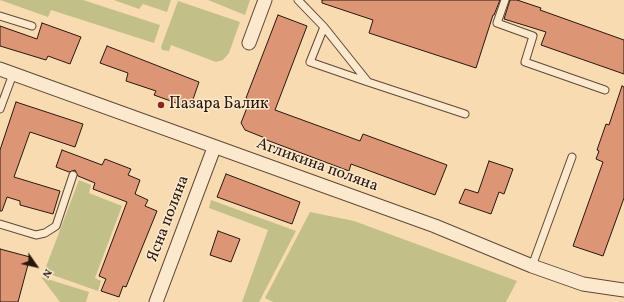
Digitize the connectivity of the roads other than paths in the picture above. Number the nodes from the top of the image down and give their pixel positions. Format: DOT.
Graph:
graph roads {
  1 [pos="265,0"];
  2 [pos="298,0"];
  3 [pos="505,0"];
  4 [pos="0,16"];
  5 [pos="32,26"];
  6 [pos="324,27"];
  7 [pos="249,43"];
  8 [pos="0,70"];
  9 [pos="13,74"];
  10 [pos="368,82"];
  11 [pos="605,90"];
  12 [pos="0,109"];
  13 [pos="465,114"];
  14 [pos="214,148"];
  15 [pos="572,157"];
  16 [pos="73,175"];
  17 [pos="0,224"];
  18 [pos="532,266"];
  19 [pos="624,290"];
  20 [pos="156,302"];
  1 -- 7 [label="street"];
  2 -- 6 [label="lane"];
  3 -- 11 [label="lane"];
  4 -- 5 [label="lane"];
  6 -- 10 [label="lane"];
  6 -- 10 [label="lane"];
  8 -- 9 [label="street, Агликина поляна"];
  9 -- 12 [label="lane"];
  9 -- 14 [label="street, Агликина поляна"];
  10 -- 13 [label="lane"];
  14 -- 18 [label="street, Агликина поляна"];
  14 -- 20 [label="street, Ясна поляна"];
  15 -- 18 [label="lane"];
  16 -- 17 [label="lane"];
  18 -- 19 [label="street, Агликина поляна"];
}
